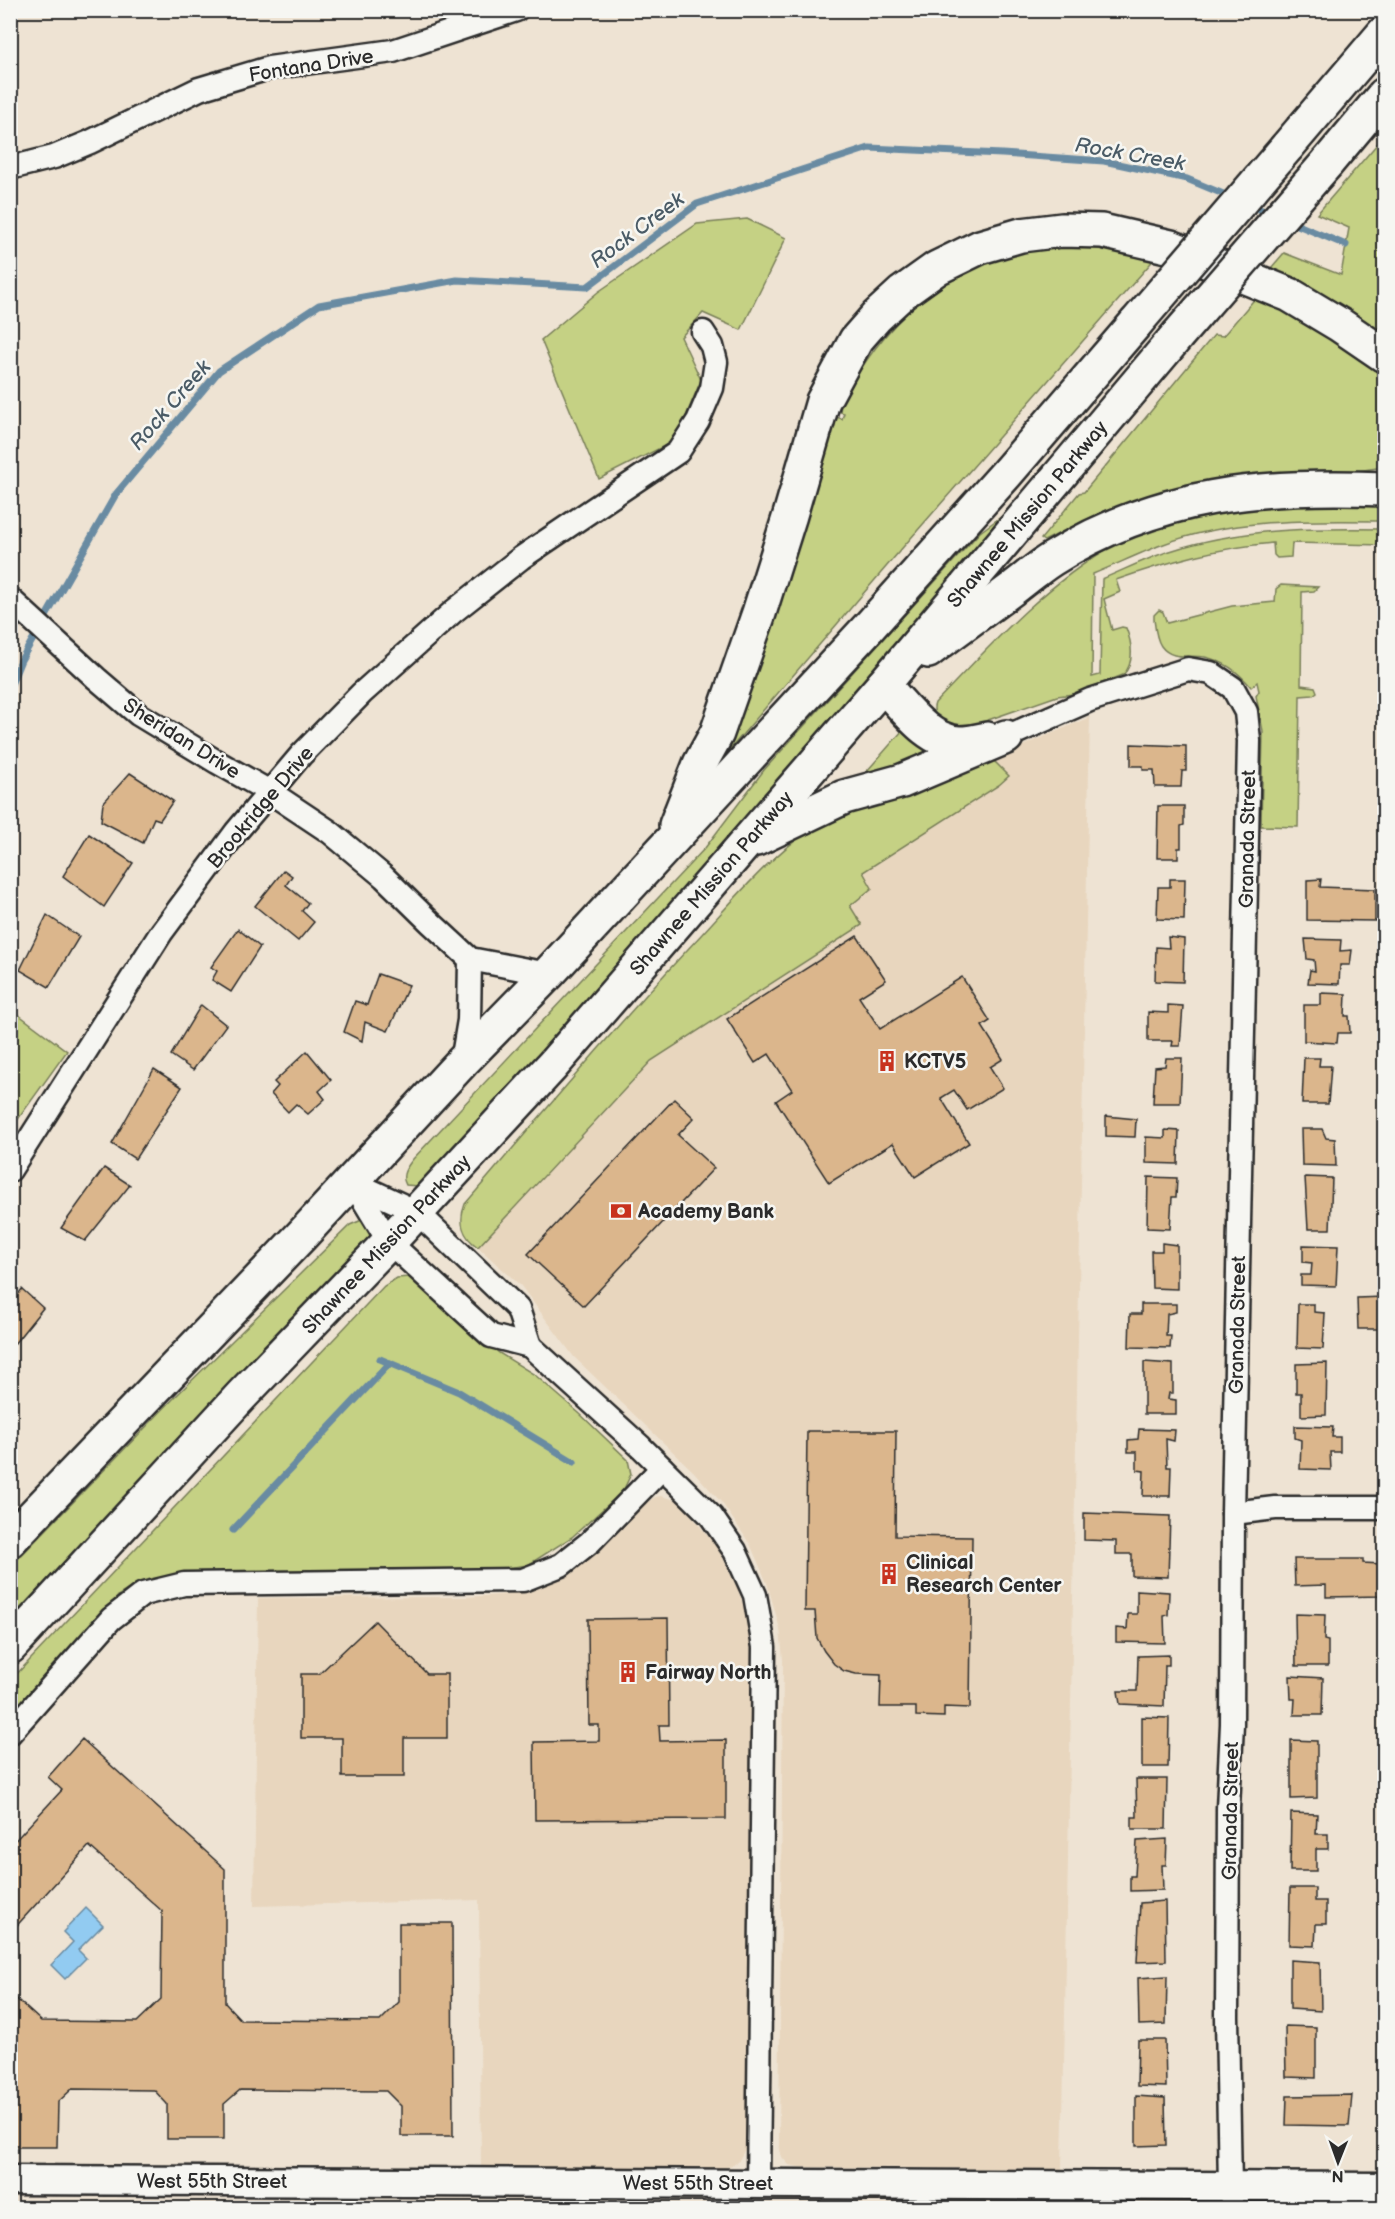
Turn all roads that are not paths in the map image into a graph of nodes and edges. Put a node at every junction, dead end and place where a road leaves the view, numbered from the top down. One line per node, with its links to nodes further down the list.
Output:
1 (516, 10): 4 (street, Fontana Drive)
2 (1384, 33): 12 (highway, Shawnee Mission Parkway, bridge)
3 (1384, 95): 9 (highway, Shawnee Mission Parkway, bridge)
4 (10, 168)
5 (703, 332): 11 (street, Brookridge Drive)
6 (1384, 356): 12 (highway)
7 (1384, 489): 9 (highway)
8 (10, 599): 11 (street, Sheridan Drive)
9 (883, 685): 10 (highway); 13 (highway, Shawnee Mission Parkway)
10 (1006, 737): 13 (highway); 24 (street, Granada Street)
11 (270, 792): 14 (street, Sheridan Drive); 17 (street, Brookridge Drive)
12 (669, 843): 15 (highway, Shawnee Mission Parkway)
13 (743, 844): 19 (highway, Shawnee Mission Parkway)
14 (470, 959): 15 (street); 16 (street)
15 (548, 974): 16 (highway, Shawnee Mission Parkway)
16 (462, 1062): 18 (highway, Shawnee Mission Parkway)
17 (10, 1170)
18 (352, 1182): 19 (street); 20 (street); 25 (highway, Shawnee Mission Parkway)
19 (417, 1212): 20 (highway, Shawnee Mission Parkway); 21 (street)
20 (389, 1242): 21 (street); 26 (highway, Shawnee Mission Parkway)
21 (530, 1346): 22 (street)
22 (662, 1468): 27 (street); 29 (street)
23 (1384, 1508): 24 (street)
24 (1233, 1513): 31 (street, Granada Street)
25 (10, 1540)
26 (10, 1647)
27 (10, 1733)
28 (10, 2180): 29 (street, West 55th Street)
29 (758, 2183): 31 (street, West 55th Street)
30 (1384, 2187): 31 (street, West 55th Street)
31 (1232, 2198)

